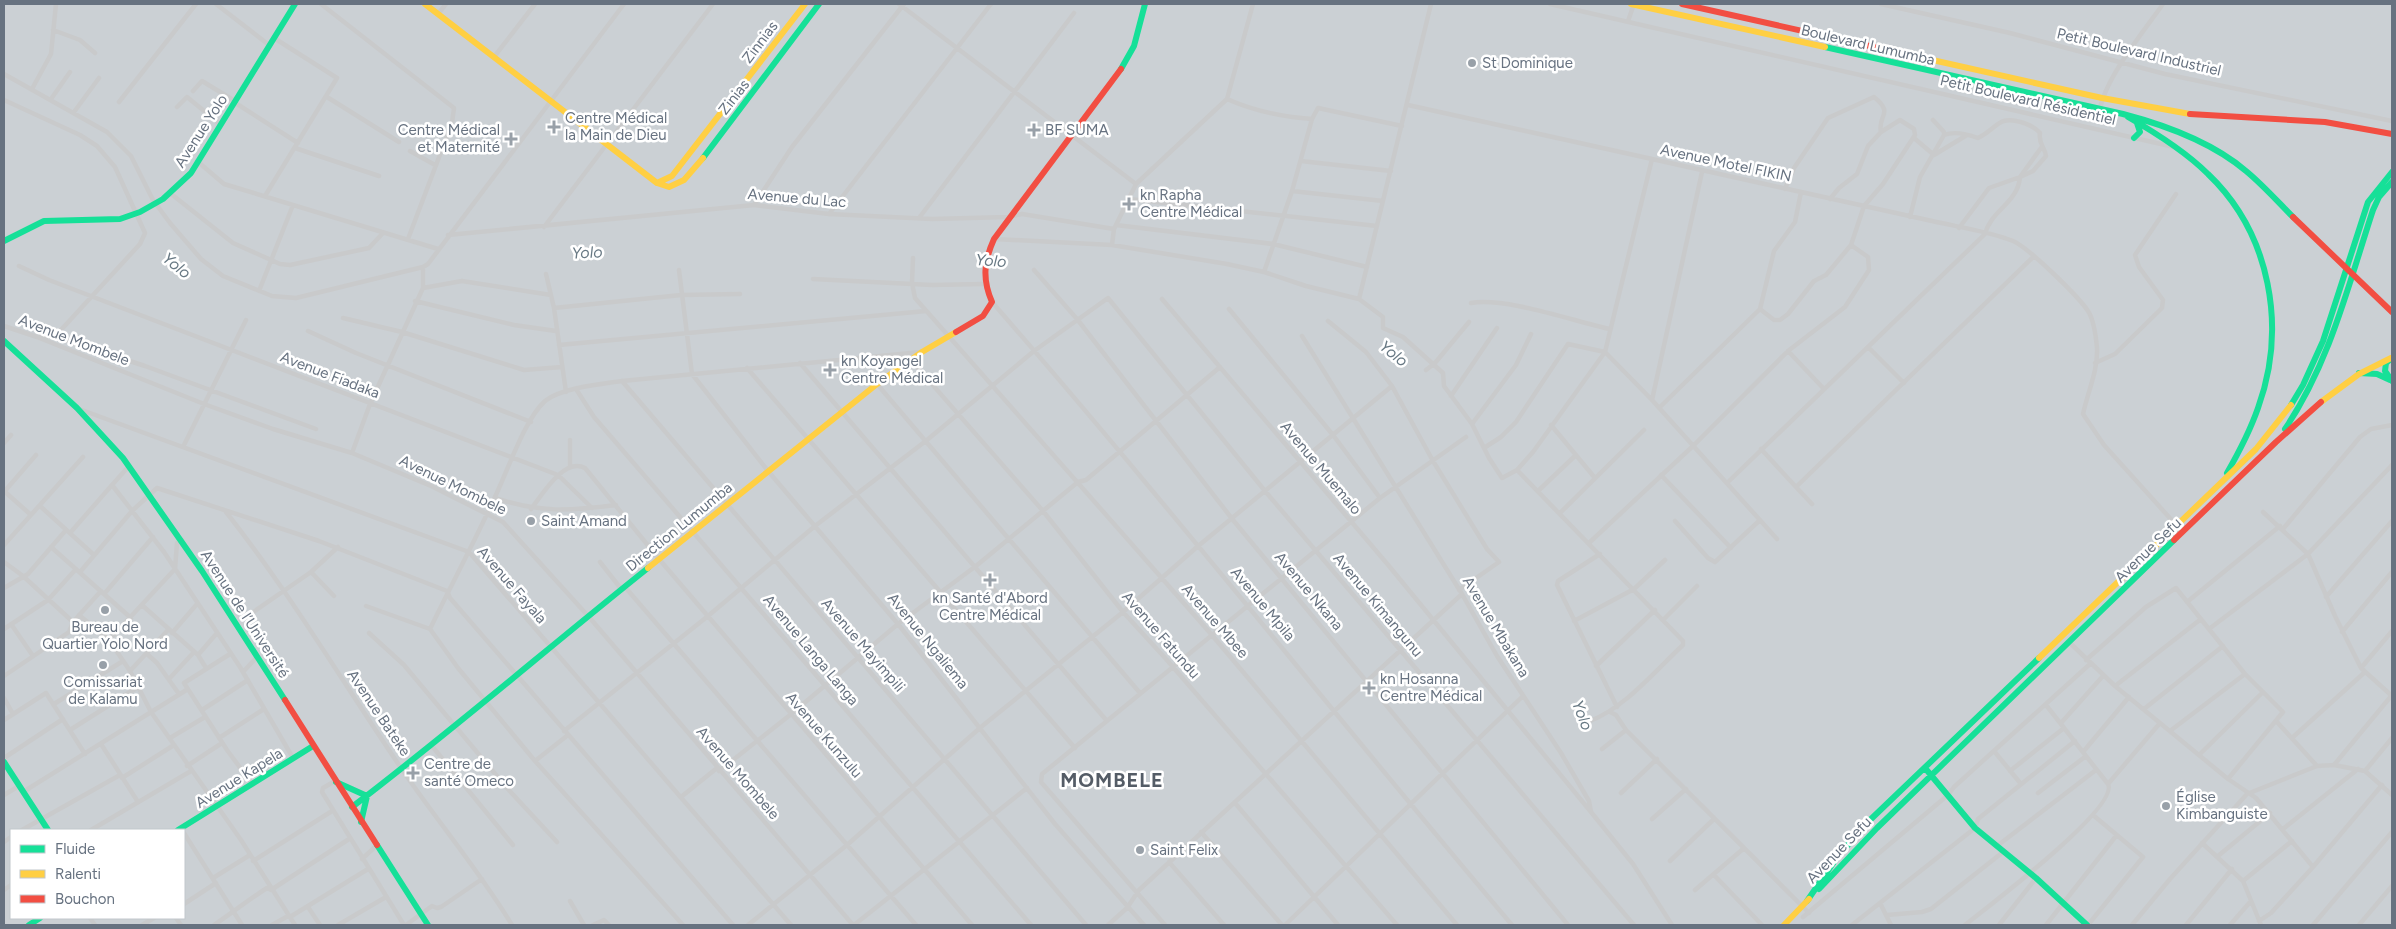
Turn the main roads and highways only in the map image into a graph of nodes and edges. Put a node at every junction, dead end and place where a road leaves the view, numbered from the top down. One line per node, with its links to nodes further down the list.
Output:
1 (295, 4): 19 (main road, Avenue Yolo)
2 (425, 4): 18 (main road)
3 (804, 4): 8 (main road, Zinnias)
4 (819, 4): 9 (main road, Zinias)
5 (1145, 4): 34 (main road, Direction Lumumba)
6 (1633, 4): 10 (main road, Boulevard Lumumba)
7 (1682, 4): 12 (main road, Boulevard Lumumba)
8 (753, 72): 9 (main road); 14 (main road, Zinnias)
9 (763, 79): 15 (main road, Zinias)
10 (2123, 114): 11 (main road); 20 (main road)
11 (2136, 122): 13 (main road); 26 (main road)
12 (2392, 134)
13 (2134, 138)
14 (685, 160): 15 (main road); 18 (main road, Zinnias)
15 (695, 168): 18 (main road, Zinias)
16 (2392, 172): 26 (main road)
17 (2392, 182): 25 (main road)
18 (657, 183)
19 (4, 242)
20 (2392, 312)
21 (5, 341): 29 (main road, Avenue de l’Université)
22 (2392, 358): 23 (main road, Avenue Sefu); 24 (main road)
23 (2358, 374): 24 (main road); 25 (main road, Avenue Sefu)
24 (2391, 380)
25 (2276, 442): 28 (main road, Avenue Sefu)
26 (2220, 484): 27 (main road, Avenue Sefu)
27 (2200, 503): 28 (main road); 31 (main road, Avenue Sefu)
28 (2207, 511): 32 (main road, Avenue Sefu)
29 (313, 746): 33 (main road, Avenue de l’Université); 38 (main road, Avenue Kapela)
30 (4, 762): 37 (main road)
31 (1924, 768): 32 (main road); 39 (main road, Avenue Sefu)
32 (1931, 775): 39 (main road, Avenue Sefu); 42 (main road)
33 (335, 781): 34 (main road); 35 (main road, Avenue de l’Université)
34 (367, 796): 35 (main road, Direction Lumumba); 36 (main road)
35 (352, 807): 36 (main road, Avenue de l’Université)
36 (361, 822): 40 (main road, Avenue de l’Université)
37 (47, 829)
38 (183, 829)
39 (1805, 904): 41 (main road)
40 (428, 925)
41 (1784, 925)
42 (2088, 925)

